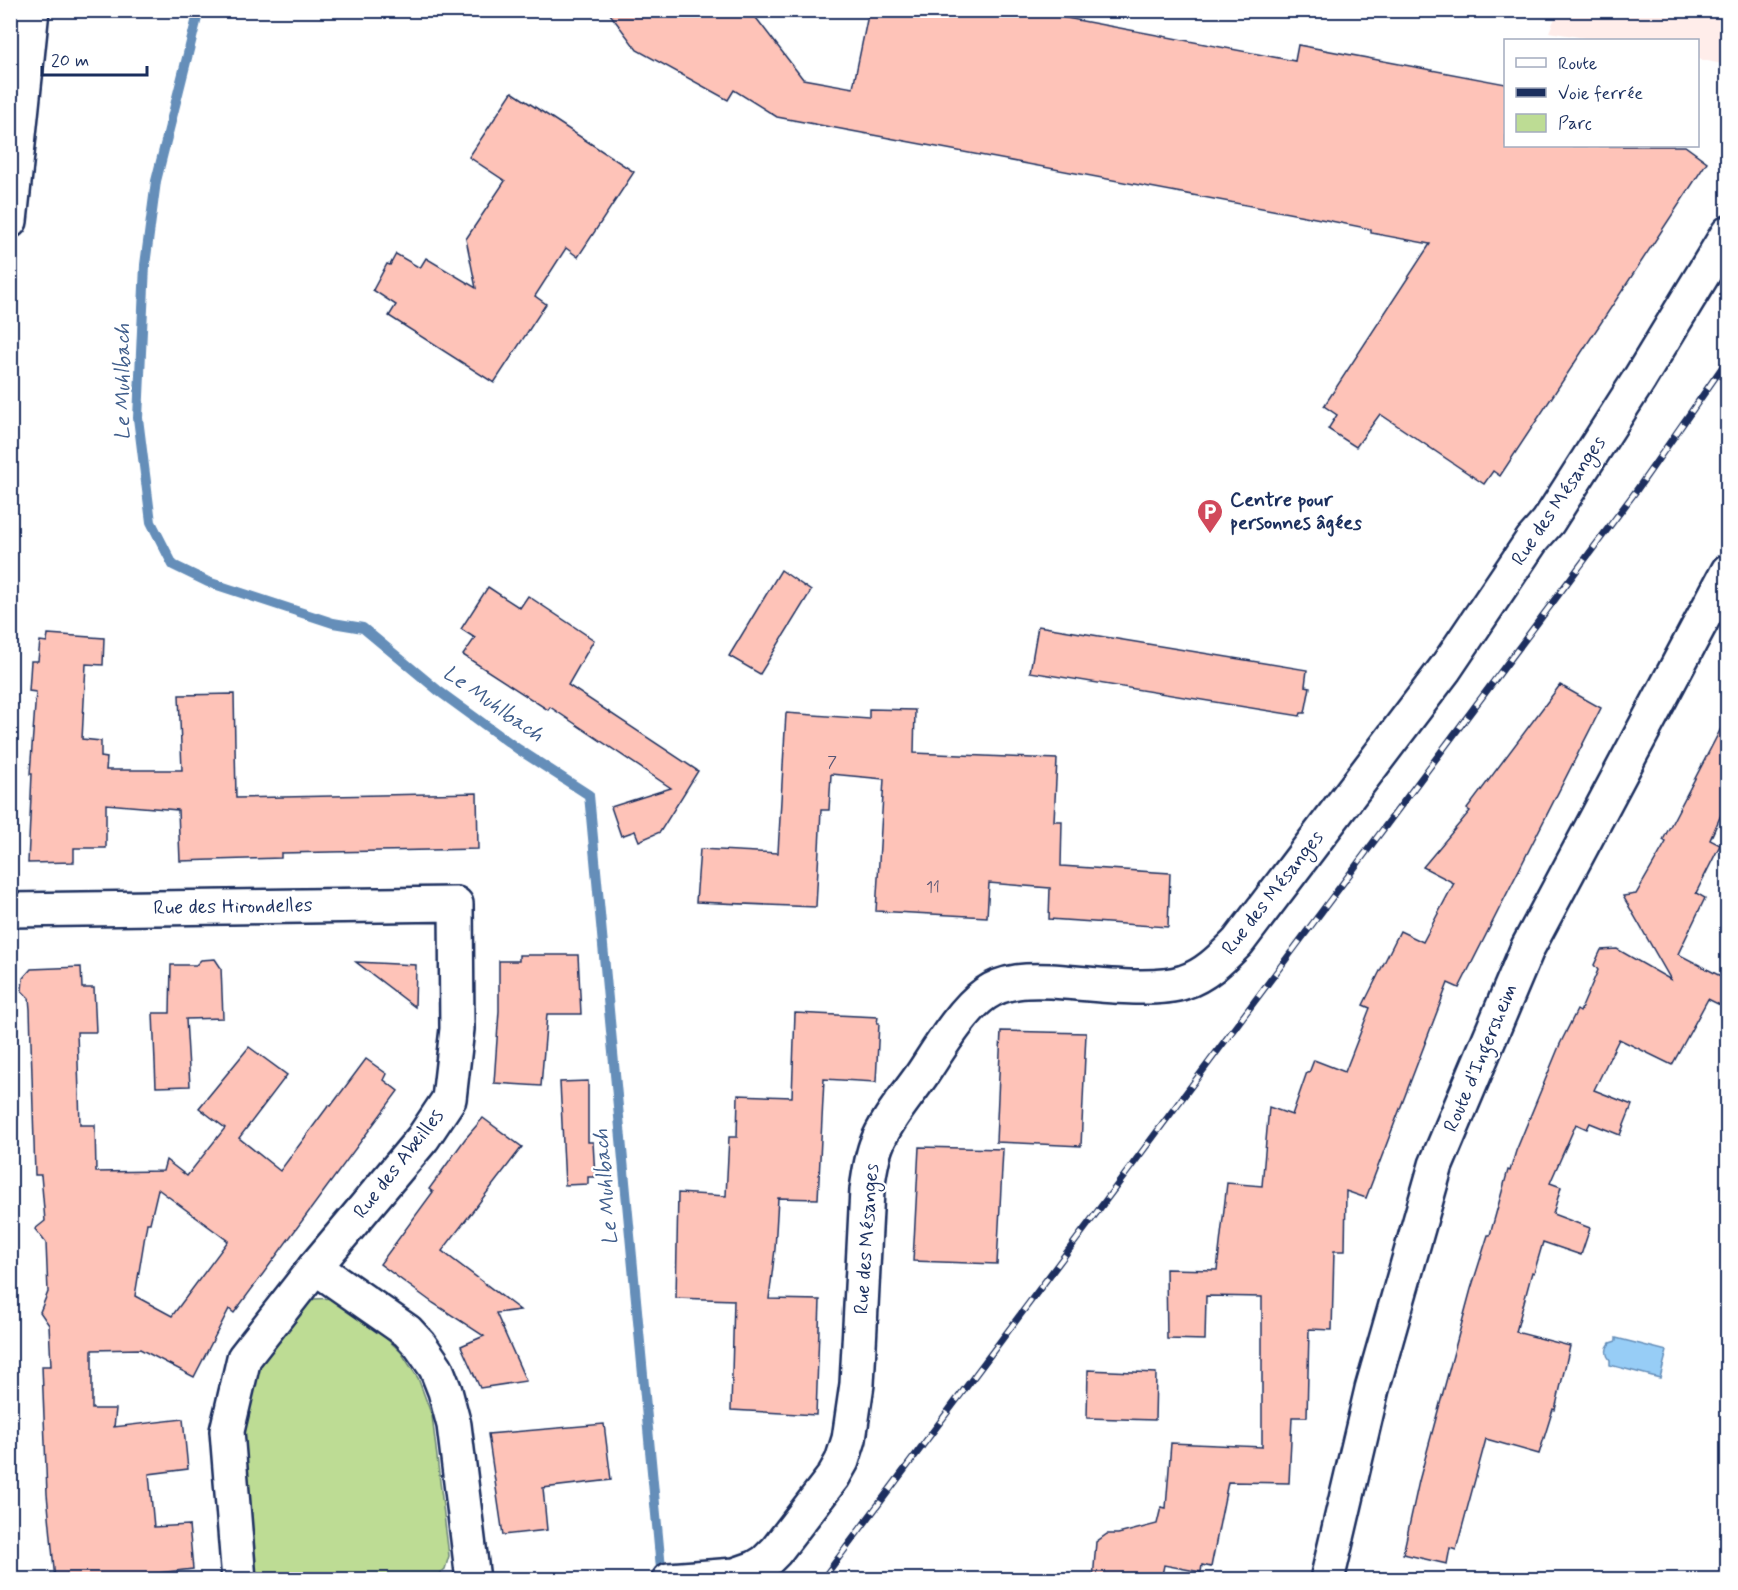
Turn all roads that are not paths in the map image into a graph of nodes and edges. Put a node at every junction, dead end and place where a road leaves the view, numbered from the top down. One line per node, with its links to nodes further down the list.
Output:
1 (32, 10): 2 (street)
2 (10, 221)
3 (1728, 233): 8 (street, Rue des Mésanges)
4 (1728, 572): 12 (street, Route d'Ingersheim)
5 (456, 904): 6 (street, Rue des Hirondelles); 7 (street, Rue des Abeilles)
6 (10, 910)
7 (315, 1267): 9 (street, Rue des Abeilles); 10 (street)
8 (679, 1579): 11 (street, Rue des Mésanges)
9 (239, 1580)
10 (473, 1580)
11 (669, 1580)
12 (1327, 1580)

